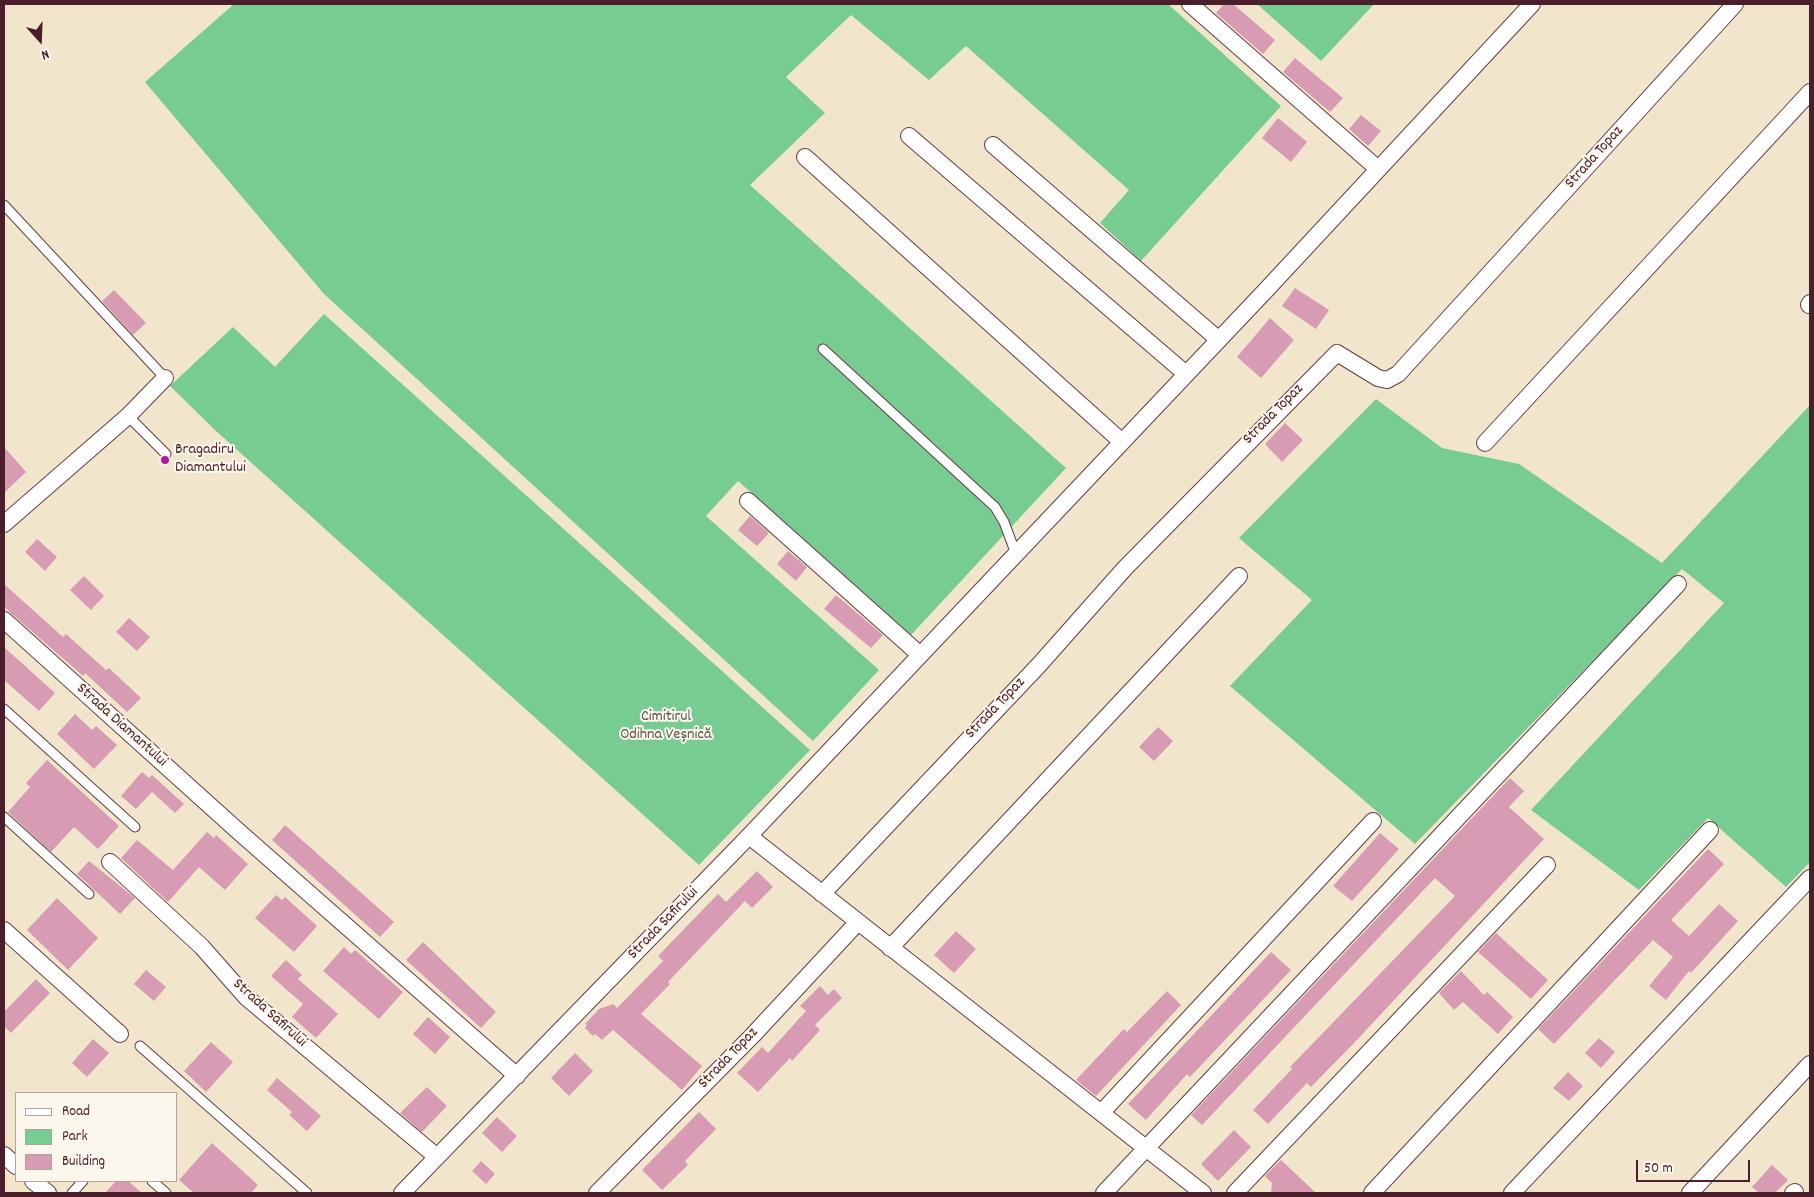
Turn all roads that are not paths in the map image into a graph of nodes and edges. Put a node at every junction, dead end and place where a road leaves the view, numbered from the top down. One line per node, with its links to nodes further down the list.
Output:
1 (1190, 4): 8 (street)
2 (1532, 4): 8 (street, Strada Safirului)
3 (1735, 4): 35 (street, Strada Topaz)
4 (1810, 92): 16 (street)
5 (908, 136): 12 (street)
6 (993, 145): 10 (street)
7 (805, 157): 15 (street)
8 (1378, 169): 10 (street, Strada Safirului)
9 (4, 205): 13 (lane)
10 (1219, 340): 12 (street, Strada Safirului)
11 (823, 349): 20 (lane)
12 (1186, 374): 15 (street, Strada Safirului)
13 (165, 378): 14 (street)
14 (128, 416): 17 (lane); 19 (street)
15 (1122, 442): 20 (street, Strada Safirului)
16 (1485, 443)
17 (166, 454)
18 (748, 501): 24 (street)
19 (4, 524)
20 (1016, 554): 24 (street, Strada Safirului)
21 (1240, 576): 38 (street)
22 (1678, 584): 44 (street)
23 (4, 620): 42 (street, Strada Diamantului)
24 (919, 654): 30 (street, Strada Safirului)
25 (4, 709): 28 (lane)
26 (4, 817): 34 (lane)
27 (1373, 821): 43 (street)
28 (135, 827)
29 (1710, 830): 61 (street)
30 (749, 836): 35 (street); 42 (street, Strada Safirului)
31 (110, 862): 46 (street, Strada Safirului)
32 (1547, 865): 60 (street)
33 (1810, 878): 62 (street)
34 (88, 894)
35 (822, 894): 36 (street)
36 (858, 922): 38 (street); 57 (street, Strada Topaz)
37 (4, 930): 39 (street)
38 (890, 948): 43 (street)
39 (120, 1034)
40 (140, 1046): 55 (lane)
41 (1810, 1064): 63 (street)
42 (517, 1076): 46 (street, Strada Safirului)
43 (1101, 1113): 44 (street)
44 (1146, 1149): 51 (street); 58 (street)
45 (4, 1155): 47 (street)
46 (438, 1157): 56 (street, Strada Safirului)
47 (15, 1165)
48 (34, 1182): 52 (street)
49 (82, 1182): 53 (lane)
50 (153, 1182): 54 (lane)
51 (1185, 1188): 59 (street)
52 (48, 1193)
53 (72, 1193)
54 (166, 1193)
55 (307, 1193)
56 (402, 1193)
57 (597, 1193)
58 (1104, 1193)
59 (1203, 1193)
60 (1235, 1193)
61 (1372, 1193)
62 (1512, 1193)
63 (1690, 1193)

